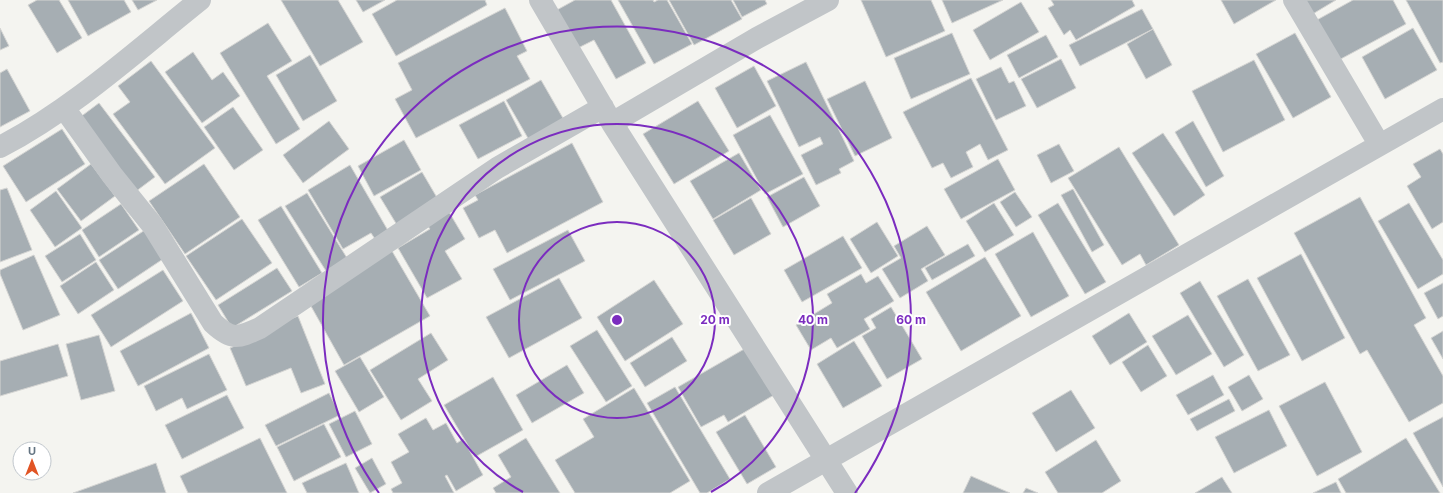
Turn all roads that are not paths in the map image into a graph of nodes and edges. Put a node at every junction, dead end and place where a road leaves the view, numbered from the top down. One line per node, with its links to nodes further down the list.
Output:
1 (200, 0): 5 (street)
2 (540, 0): 7 (street)
3 (828, 0): 7 (street)
4 (1294, 0): 8 (street)
5 (64, 108): 7 (street); 9 (street)
6 (1443, 109): 8 (street)
7 (608, 115): 10 (street)
8 (1379, 144): 10 (street)
9 (0, 147)
10 (827, 459): 11 (street); 12 (street)
11 (768, 493)
12 (847, 493)

